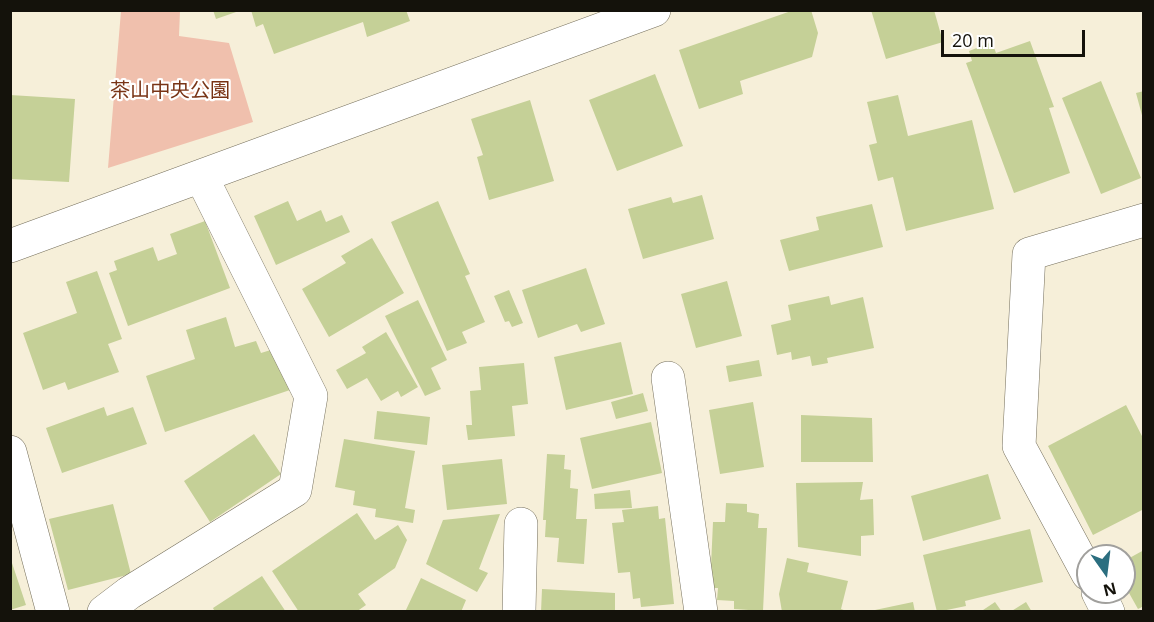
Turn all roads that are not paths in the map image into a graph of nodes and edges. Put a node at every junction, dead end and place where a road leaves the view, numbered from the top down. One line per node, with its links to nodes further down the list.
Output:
1 (654, 10): 2 (street)
2 (603, 19): 3 (street)
3 (201, 176): 5 (street); 10 (street)
4 (1143, 220): 9 (street)
5 (10, 246)
6 (668, 378): 13 (street)
7 (10, 452): 11 (street)
8 (521, 524): 12 (street)
9 (1076, 552)
10 (125, 605)
11 (53, 612)
12 (519, 612)
13 (701, 612)

